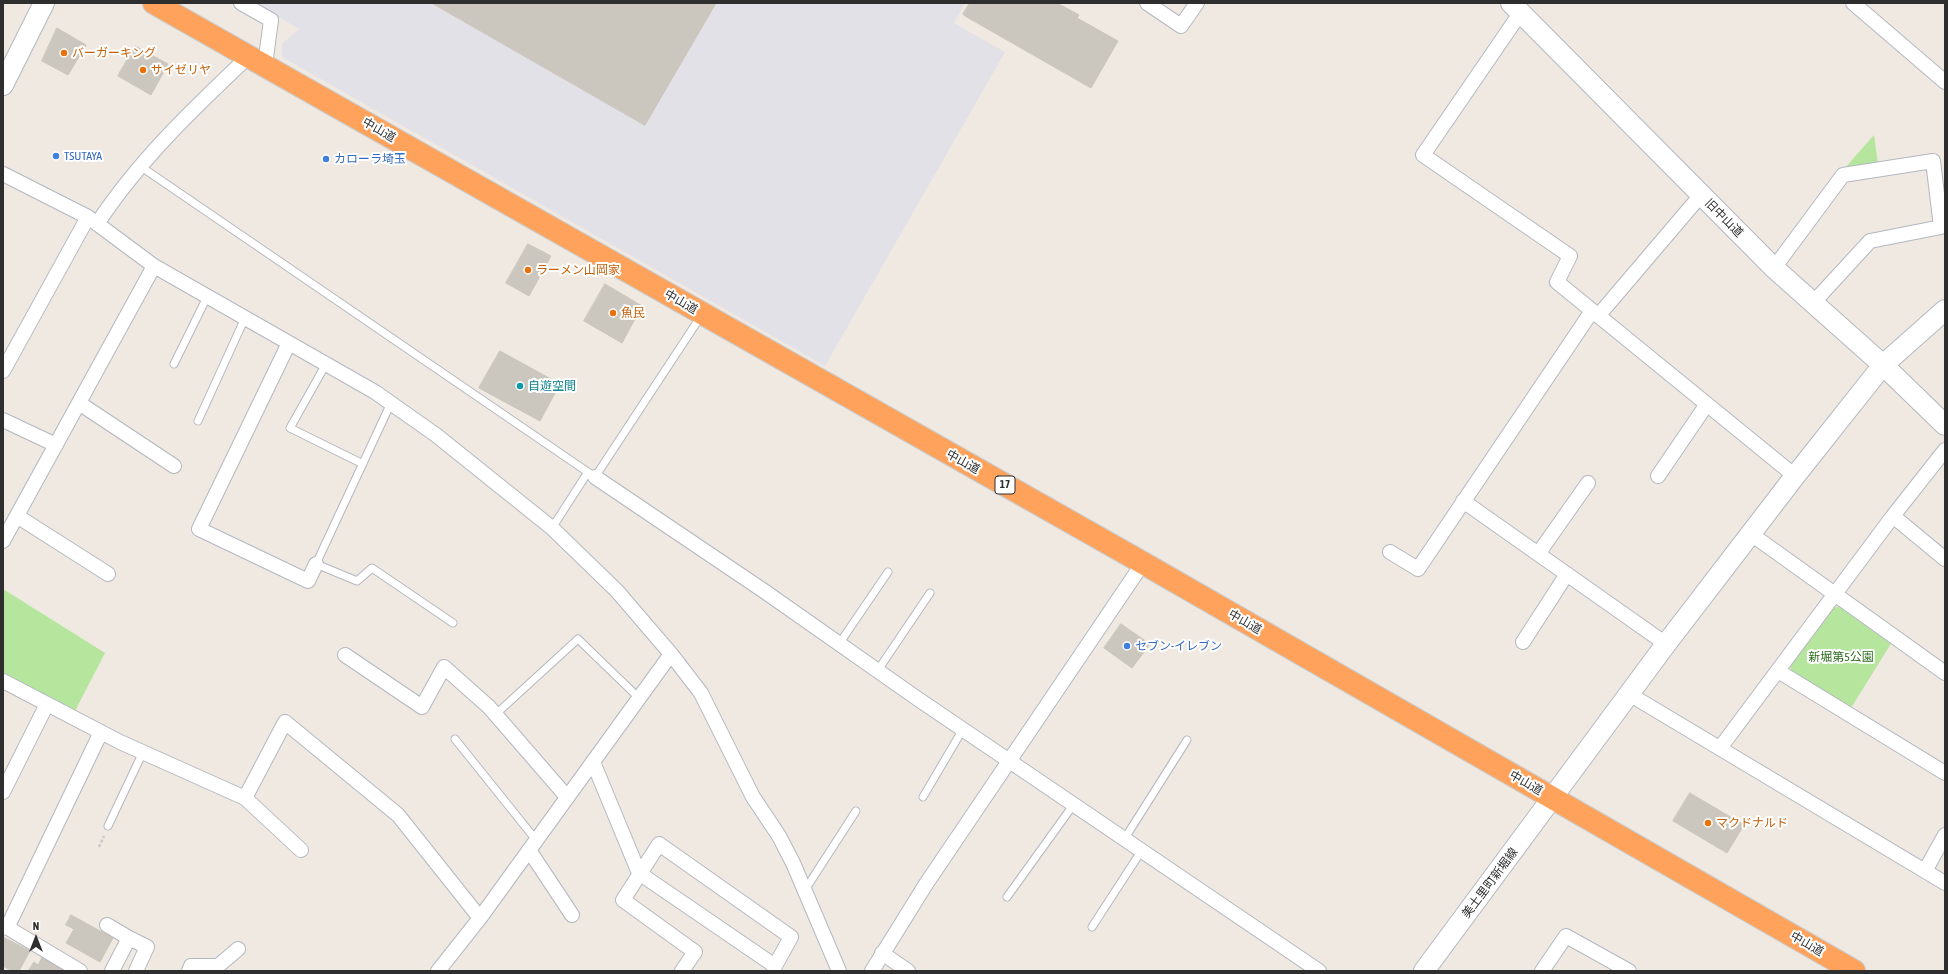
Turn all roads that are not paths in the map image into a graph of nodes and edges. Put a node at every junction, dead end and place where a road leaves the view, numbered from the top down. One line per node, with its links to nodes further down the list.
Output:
1 (44, 3): 10 (main road)
2 (154, 3): 8 (highway, 中山道 / 17)
3 (241, 3): 8 (street)
4 (1147, 3): 5 (street)
5 (1197, 3)
6 (1854, 3): 9 (street)
7 (1516, 8): 13 (main road, 旧中山道); 21 (street)
8 (257, 60): 11 (street); 20 (highway, 中山道 / 17)
9 (1945, 82)
10 (3, 85)
11 (140, 166): 14 (street); 38 (lane)
12 (3, 174): 14 (street)
13 (1701, 195): 16 (main road, 旧中山道); 21 (street)
14 (92, 220): 15 (street); 27 (street)
15 (154, 266): 17 (street); 28 (street)
16 (1774, 268): 18 (main road, 旧中山道); 18 (street)
17 (207, 297): 22 (street); 24 (lane)
18 (1813, 303): 26 (main road, 旧中山道)
19 (1945, 310): 26 (main road, 美土里町新堀線)
20 (702, 314): 38 (lane); 51 (highway, 中山道 / 17)
21 (1595, 314): 30 (street); 42 (street)
22 (245, 318): 23 (street); 32 (lane)
23 (288, 343): 25 (street); 52 (street)
24 (174, 364)
25 (326, 364): 29 (street); 36 (lane)
26 (1883, 365): 33 (main road, 旧中山道); 40 (main road, 美土里町新堀線)
27 (3, 371)
28 (79, 404): 34 (street); 37 (street)
29 (391, 404): 36 (lane); 45 (street)
30 (1706, 404): 39 (street); 40 (street)
31 (3, 420): 34 (street)
32 (198, 421)
33 (1945, 425)
34 (56, 445): 43 (street)
35 (1945, 450): 44 (street)
36 (362, 464): 52 (lane)
37 (174, 466)
38 (592, 474): 45 (lane); 60 (street)
39 (1658, 476)
40 (1795, 476): 46 (main road, 美土里町新堀線)
41 (1588, 483): 49 (street)
42 (1463, 501): 48 (street); 49 (street)
43 (17, 516): 47 (street); 54 (street)
44 (1892, 516): 50 (street); 57 (street)
45 (552, 528): 62 (street)
46 (1751, 534): 57 (street); 61 (main road, 美土里町新堀線)
47 (3, 541)
48 (1390, 552)
49 (1538, 554): 55 (street)
50 (1945, 559)
51 (1143, 563): 78 (street); 85 (highway, 中山道 / 17)
52 (316, 564): 58 (lane)
53 (888, 572): 60 (lane)
54 (108, 574)
55 (1567, 574): 59 (street); 61 (street)
56 (930, 593): 64 (lane)
57 (1835, 594): 65 (street); 66 (street)
58 (453, 623)
59 (1523, 642)
60 (839, 644): 64 (street)
61 (1666, 644): 68 (main road, 美土里町新堀線)
62 (671, 654): 69 (street); 97 (street)
63 (344, 655): 71 (street)
64 (878, 670): 72 (street)
65 (1778, 671): 76 (street); 80 (street)
66 (1945, 674)
67 (3, 681): 70 (street)
68 (1629, 694): 76 (street); 85 (main road, 美土里町新堀線)
69 (639, 698): 71 (lane); 79 (street)
70 (47, 704): 73 (street); 81 (street)
71 (496, 714): 82 (street)
72 (963, 729): 78 (street); 83 (lane)
73 (101, 732): 77 (street); 102 (street)
74 (455, 739): 91 (lane)
75 (1186, 740): 90 (lane)
76 (1720, 748): 94 (street)
77 (143, 752): 84 (street); 88 (lane)
78 (1011, 760): 86 (street); 106 (street)
79 (593, 762): 82 (street); 95 (street)
80 (1945, 773)
81 (3, 792)
82 (567, 797): 91 (street)
83 (923, 797)
84 (245, 798): 92 (street); 100 (street)
85 (1553, 799): 108 (main road, 美土里町新堀線); 121 (highway, 中山道 / 17)
86 (1074, 803): 90 (street); 98 (lane)
87 (856, 811): 97 (lane)
88 (108, 826)
89 (1945, 835): 94 (street)
90 (1125, 838): 93 (street)
91 (533, 845): 99 (street); 100 (street)
92 (301, 850)
93 (1142, 850): 103 (lane); 118 (street)
94 (1925, 871): 96 (street)
95 (639, 873): 107 (street); 107 (street); 114 (street)
96 (1945, 883)
97 (805, 891): 115 (street)
98 (1007, 897)
99 (572, 915)
100 (480, 918): 113 (street)
101 (107, 925): 104 (street)
102 (5, 927): 109 (street)
103 (1092, 927)
104 (129, 938): 110 (street); 111 (street)
105 (238, 949): 112 (street)
106 (882, 953): 116 (street); 117 (street)
107 (775, 968)
108 (1426, 970)
109 (80, 971)
110 (112, 971)
111 (136, 971)
112 (189, 971)
113 (438, 971)
114 (682, 971)
115 (839, 971)
116 (872, 971)
117 (908, 971)
118 (1319, 971)
119 (1542, 971): 120 (street)
120 (1628, 971)
121 (1854, 971)

